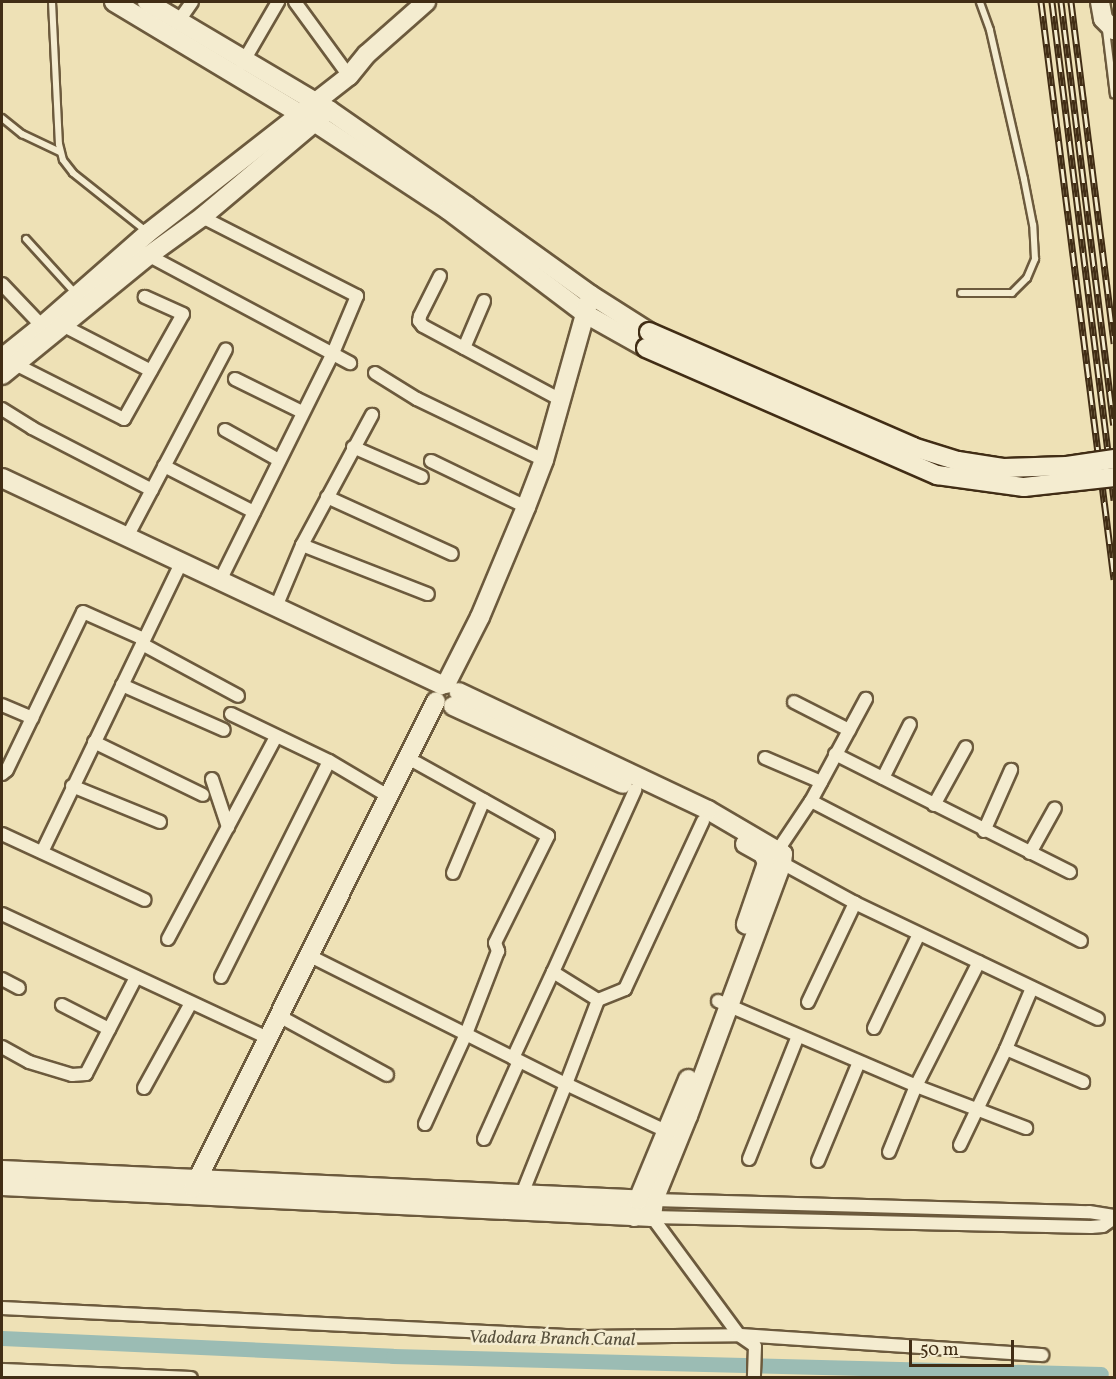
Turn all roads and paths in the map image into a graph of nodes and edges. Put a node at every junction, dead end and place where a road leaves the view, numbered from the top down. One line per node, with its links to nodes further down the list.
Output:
1 (52, 2): 17 (lane)
2 (114, 2): 12 (street)
3 (147, 2): 10 (street)
4 (192, 2): 10 (street)
5 (278, 2): 12 (street)
6 (295, 2): 13 (street)
7 (426, 2): 13 (street)
8 (980, 2): 24 (lane)
9 (1100, 2): 11 (street)
10 (178, 22): 12 (street)
11 (1110, 27): 14 (lane)
12 (240, 68): 15 (street)
13 (345, 80): 15 (street)
14 (1114, 95)
15 (314, 112): 18 (street); 19 (street); 26 (street); 29 (street)
16 (2, 118): 17 (lane)
17 (60, 152): 19 (lane)
18 (202, 217): 21 (street); 35 (street)
19 (148, 233): 21 (street)
20 (26, 239): 25 (lane)
21 (141, 251): 25 (street); 30 (street); 35 (street)
22 (440, 276): 33 (street)
23 (2, 284): 31 (street)
24 (961, 293)
25 (76, 295): 31 (street)
26 (591, 295): 29 (street); 32 (street)
27 (145, 297): 38 (street)
28 (484, 301): 33 (street)
29 (584, 313): 32 (street); 41 (street)
30 (62, 325): 37 (street); 38 (street)
31 (42, 326): 37 (street)
32 (647, 340): 47 (street, bridge); 53 (street, bridge)
33 (464, 348): 41 (street)
34 (226, 349): 51 (street)
35 (333, 353): 36 (street); 43 (street)
36 (350, 363)
37 (6, 366): 38 (street)
38 (151, 371)
39 (375, 373): 49 (street)
40 (235, 379): 43 (street)
41 (561, 400): 49 (street)
42 (2, 409): 56 (street)
43 (302, 412): 48 (street)
44 (372, 415): 46 (street)
45 (225, 430): 48 (street)
46 (353, 447): 52 (street); 57 (street)
47 (1114, 459)
48 (279, 460): 59 (street)
49 (544, 460): 58 (street)
50 (430, 461): 58 (street)
51 (164, 466): 56 (street); 59 (street)
52 (422, 477)
53 (1114, 477)
54 (2, 478): 60 (street)
55 (2, 490): 63 (street)
56 (152, 490): 60 (street)
57 (327, 497): 61 (street); 62 (street)
58 (526, 507): 69 (street)
59 (254, 512): 64 (street)
60 (127, 537): 63 (street)
61 (302, 545): 65 (street); 66 (street)
62 (452, 554)
63 (179, 567): 64 (street); 67 (street); 69 (street)
64 (220, 581): 66 (street)
65 (428, 594)
66 (276, 607): 69 (street)
67 (143, 642): 68 (street); 70 (street); 75 (street)
68 (122, 685): 77 (street); 80 (street)
69 (446, 695): 85 (street); 92 (street); 94 (street); 106 (street)
70 (238, 696)
71 (866, 699): 78 (street)
72 (794, 702): 78 (street)
73 (2, 705): 75 (street)
74 (231, 714): 79 (street)
75 (32, 718): 87 (street)
76 (910, 724): 88 (street)
77 (224, 730)
78 (849, 730): 82 (street)
79 (276, 737): 84 (street); 101 (street)
80 (94, 742): 91 (street); 93 (street)
81 (966, 747): 97 (street)
82 (835, 753): 88 (street); 90 (street)
83 (765, 758): 90 (street)
84 (329, 761): 94 (street); 119 (street)
85 (417, 763): 95 (street); 115 (street)
86 (1011, 770): 102 (street)
87 (2, 774)
88 (883, 778): 97 (street)
89 (212, 779): 101 (street)
90 (820, 782): 96 (street)
91 (72, 786): 100 (street); 104 (street)
92 (635, 789): 99 (street); 117 (street)
93 (203, 795)
94 (388, 796): 128 (street)
95 (484, 800): 108 (street); 132 (street)
96 (811, 801): 106 (street); 114 (street)
97 (934, 805): 102 (street)
98 (1055, 808): 105 (street)
99 (703, 821): 106 (street); 123 (street)
100 (160, 822)
101 (228, 827): 113 (street)
102 (984, 831): 105 (street)
103 (2, 834): 104 (street)
104 (42, 852): 109 (street)
105 (1030, 853): 107 (street)
106 (776, 859): 110 (street); 126 (street)
107 (1070, 872)
108 (453, 873)
109 (145, 900)
110 (855, 903): 112 (street); 124 (street)
111 (2, 914): 118 (street)
112 (919, 934): 116 (street); 130 (street)
113 (168, 939)
114 (1081, 941)
115 (318, 960): 128 (street); 132 (street)
116 (978, 962): 122 (street); 142 (street)
117 (553, 972): 123 (street); 137 (street)
118 (136, 977): 125 (street); 131 (street)
119 (221, 977)
120 (2, 979): 121 (street)
121 (19, 988)
122 (1032, 988): 129 (street); 136 (street)
123 (598, 1000): 141 (street)
124 (808, 1002)
125 (192, 1003): 134 (street); 143 (street)
126 (723, 1004): 133 (street); 147 (street); 157 (street)
127 (62, 1005): 131 (street)
128 (283, 1018): 134 (street); 139 (street); 155 (street)
129 (1098, 1019)
130 (874, 1028)
131 (109, 1029): 135 (street)
132 (466, 1034): 137 (street); 145 (street)
133 (798, 1036): 138 (street); 151 (street)
134 (268, 1038): 155 (street)
135 (2, 1047)
136 (1006, 1049): 140 (street); 144 (street)
137 (516, 1060): 141 (street); 148 (street)
138 (859, 1062): 142 (street); 152 (street)
139 (387, 1075)
140 (1083, 1082)
141 (566, 1084): 147 (street); 156 (street)
142 (916, 1086): 144 (street); 150 (street)
143 (144, 1088)
144 (976, 1109): 146 (street); 149 (street)
145 (425, 1124)
146 (1026, 1128)
147 (668, 1131): 157 (street)
148 (484, 1139)
149 (960, 1145)
150 (889, 1152)
151 (749, 1159)
152 (818, 1161)
153 (2, 1170): 155 (street)
154 (2, 1186): 155 (street)
155 (198, 1187): 156 (street)
156 (520, 1203): 157 (street)
157 (645, 1208): 158 (street); 160 (street)
158 (1114, 1217)
159 (2, 1308): 160 (street)
160 (739, 1335): 161 (street); 164 (street)
161 (1042, 1355)
162 (2, 1370): 163 (street)
163 (191, 1377)
164 (754, 1377)

